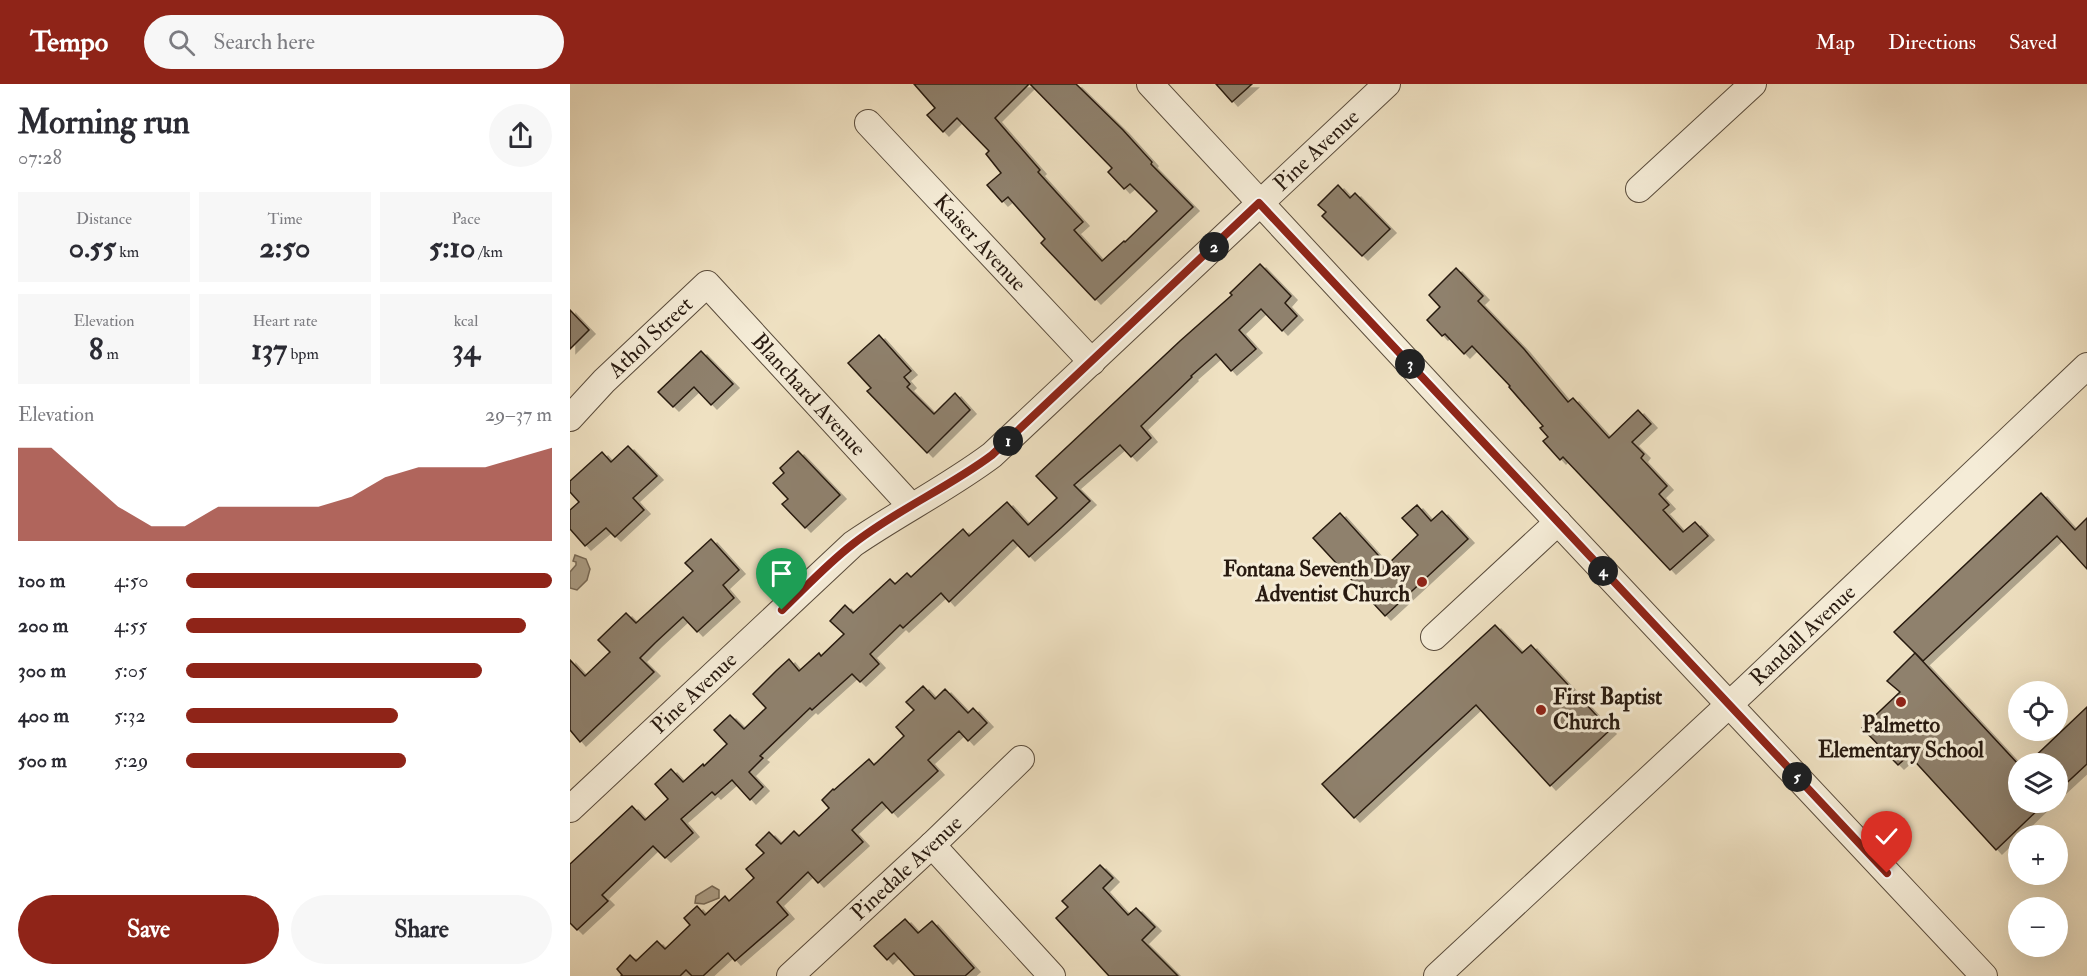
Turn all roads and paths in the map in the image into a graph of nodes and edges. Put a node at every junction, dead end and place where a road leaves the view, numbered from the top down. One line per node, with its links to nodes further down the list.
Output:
1 (1150, 84): 6 (street)
2 (1387, 84): 6 (street, Pine Avenue)
3 (1753, 84): 5 (street)
4 (868, 123): 8 (street, Kaiser Avenue)
5 (1639, 189)
6 (1259, 203): 8 (street, Pine Avenue); 12 (street)
7 (707, 284): 10 (street, Athol Street); 11 (street, Blanchard Avenue)
8 (1092, 362): 11 (street, Pine Avenue)
9 (2087, 366): 14 (street, Randall Avenue)
10 (570, 418)
11 (911, 506): 16 (street, Pine Avenue)
12 (1558, 522): 13 (street); 14 (street)
13 (1434, 637)
14 (1729, 705): 20 (street, Randall Avenue); 21 (street)
15 (1021, 759): 17 (street, Pinedale Avenue)
16 (570, 809)
17 (932, 845): 18 (street, Pinedale Avenue); 19 (street)
18 (790, 976)
19 (1052, 976)
20 (1437, 976)
21 (1984, 976)

